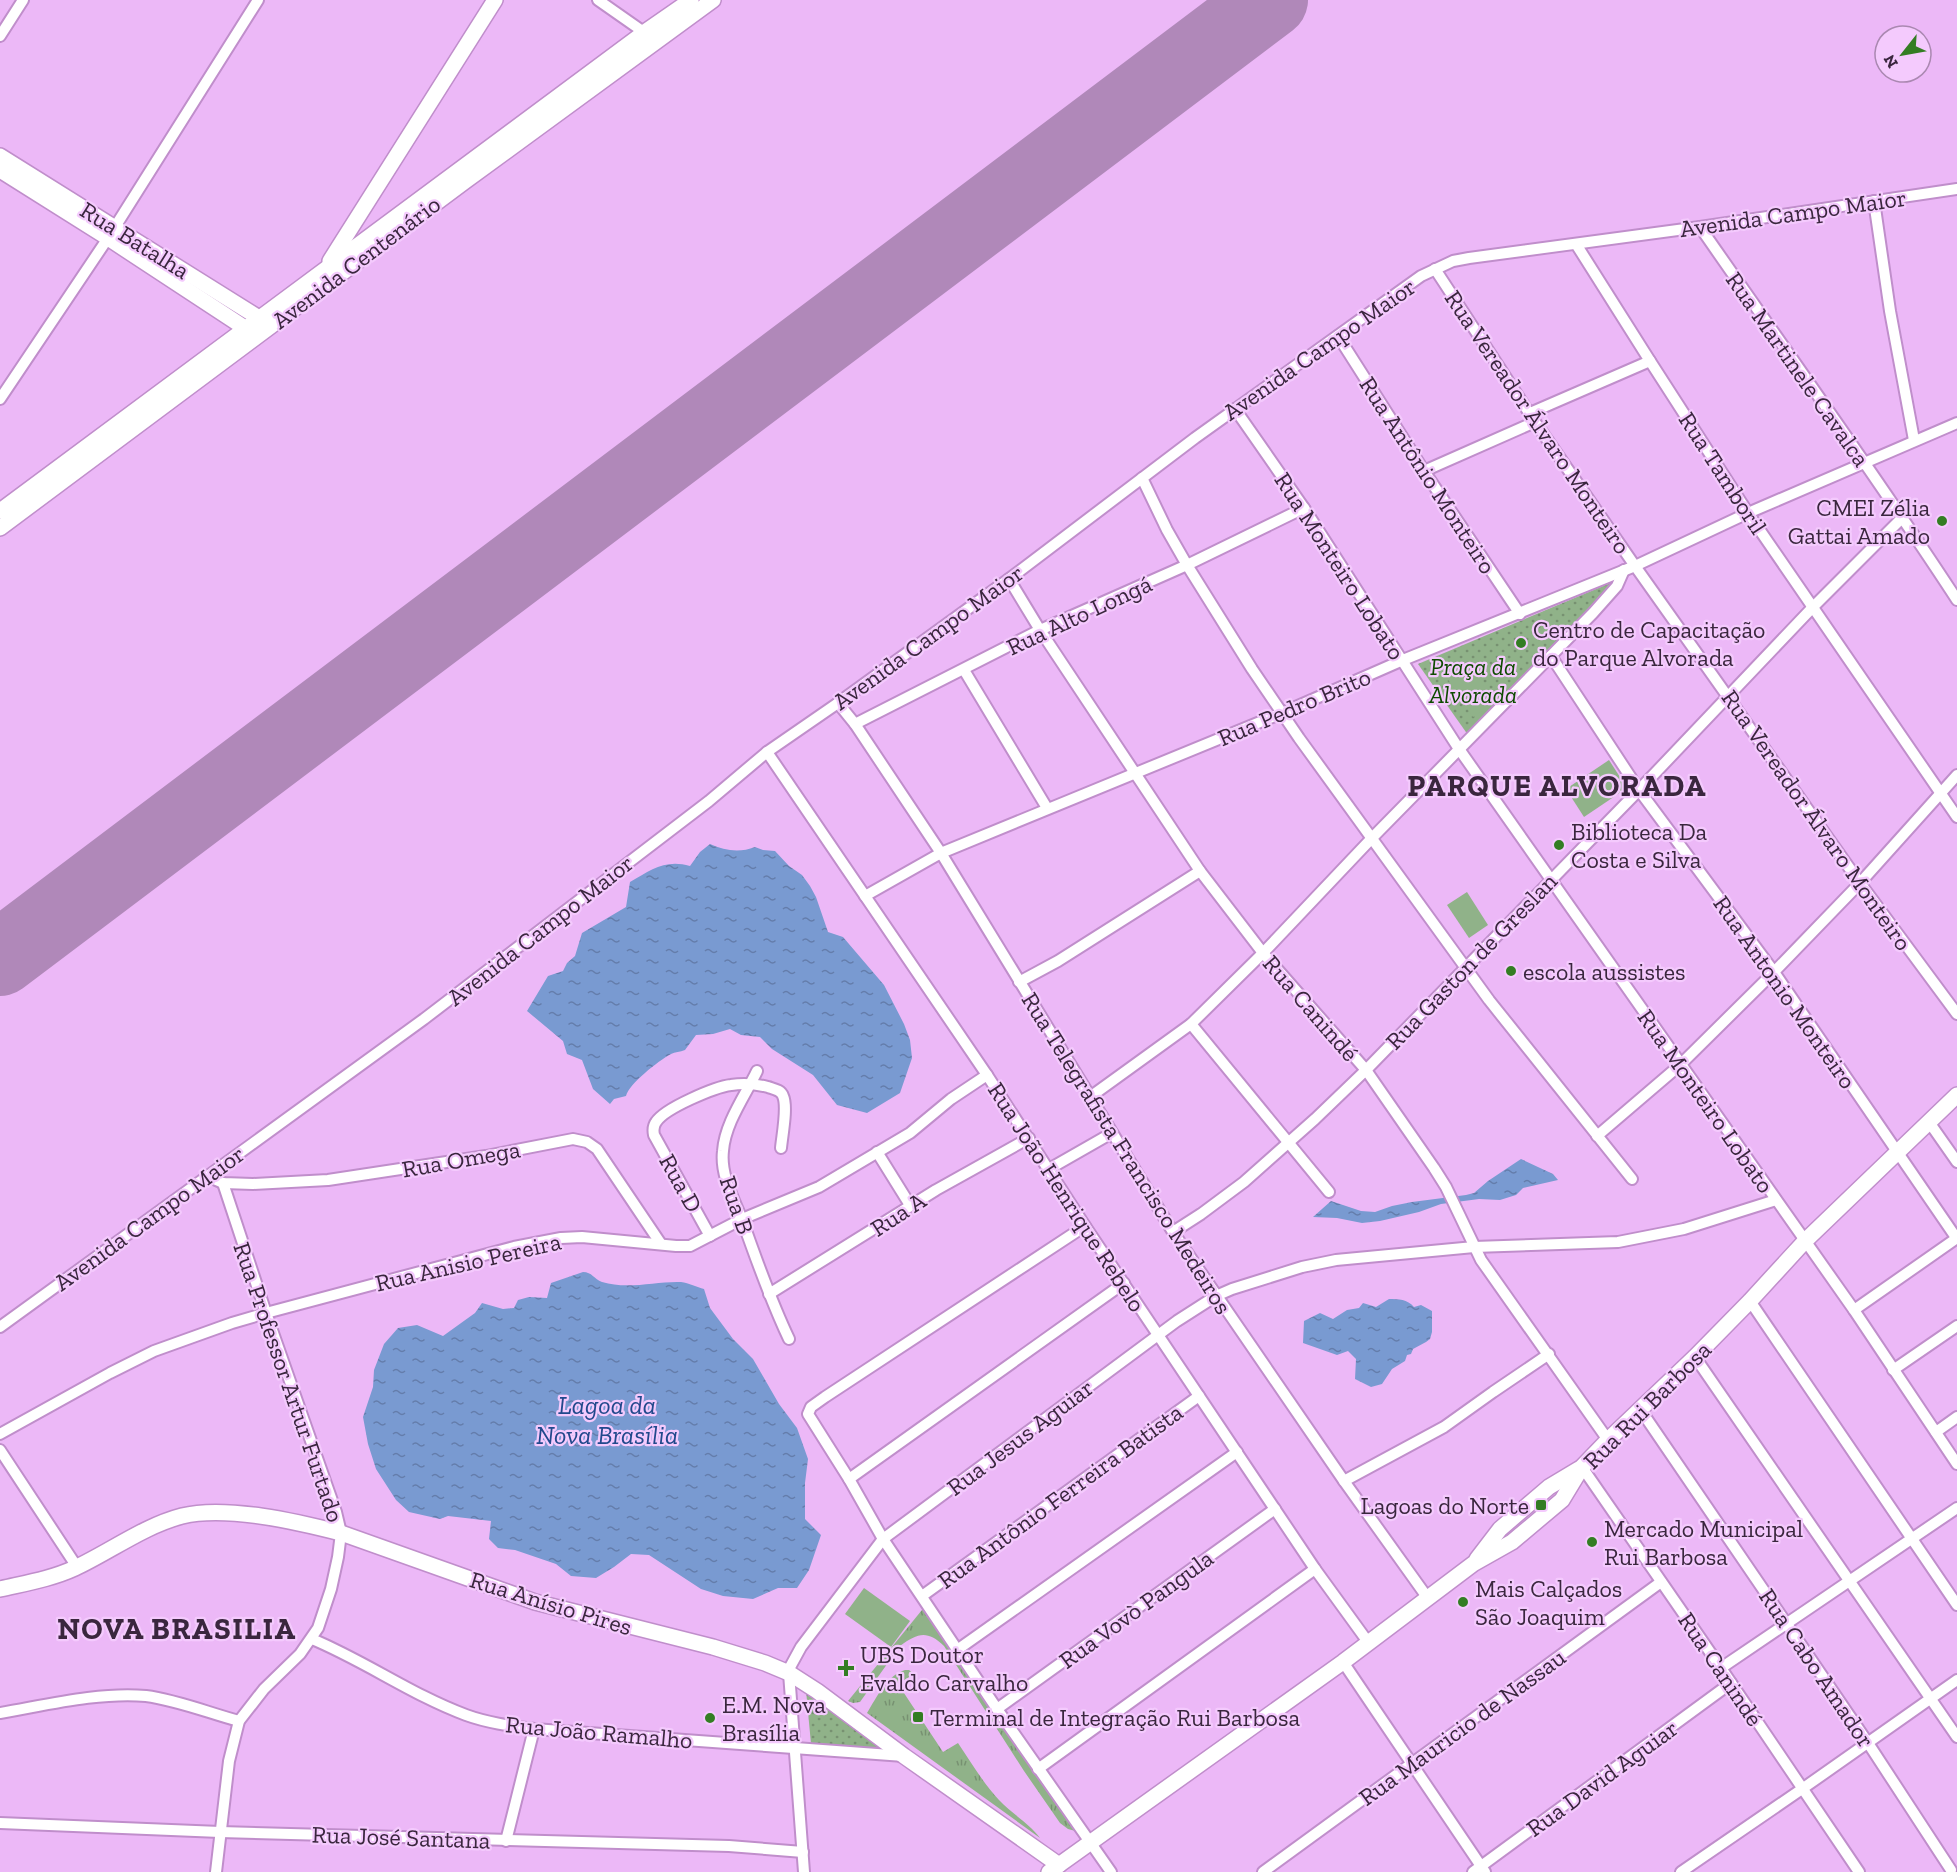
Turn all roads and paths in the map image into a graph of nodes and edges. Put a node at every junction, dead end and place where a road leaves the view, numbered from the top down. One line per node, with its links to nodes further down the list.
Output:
1 (23, 0): 7 (street)
2 (258, 0): 15 (street)
3 (495, 0): 17 (street)
4 (597, 0): 8 (street)
5 (691, 0): 8 (street, Avenida Centenário)
6 (713, 0): 8 (street, Avenida Centenário)
7 (0, 36)
8 (650, 37): 17 (street, Avenida Centenário); 19 (street, Avenida Centenário)
9 (0, 156): 12 (street, Rua Batalha)
10 (0, 170): 12 (street, Rua Batalha)
11 (1957, 189): 13 (street, Avenida Campo Maior)
12 (48, 193): 15 (street, Rua Batalha)
13 (1874, 201): 14 (street, Avenida Campo Maior); 27 (street)
14 (1700, 227): 16 (street, Avenida Campo Maior); 28 (street, Rua Martinele Cavalca)
15 (111, 232): 19 (street, Rua Batalha); 20 (street, Rua Batalha); 23 (street)
16 (1576, 244): 18 (street, Avenida Campo Maior); 22 (street, Rua Tamboril)
17 (326, 268): 19 (street, Avenida Centenário)
18 (1435, 269): 21 (street, Avenida Campo Maior); 25 (street, Rua Vereador Álvaro Monteiro)
19 (264, 323): 20 (street, Avenida Centenário)
20 (249, 333): 32 (street, Avenida Centenário); 35 (street, Avenida Centenário)
21 (1338, 336): 24 (street, Avenida Campo Maior); 29 (street, Rua Antônio Monteiro)
22 (1650, 362): 25 (street); 33 (street, Rua Tamboril)
23 (0, 399)
24 (1235, 409): 30 (street, Avenida Campo Maior); 31 (street, Rua Monteiro Lobato)
25 (1532, 418): 29 (street); 37 (street, Rua Vereador Álvaro Monteiro)
26 (1957, 423): 27 (street, Rua Pedro Brito)
27 (1914, 440): 28 (street, Rua Pedro Brito)
28 (1863, 463): 33 (street, Rua Pedro Brito); 34 (street, Rua Martinele Cavalca)
29 (1424, 471): 42 (street, Rua Antônio Monteiro)
30 (1142, 478): 36 (street); 39 (street, Avenida Campo Maior)
31 (1304, 508): 36 (street, Rua Alto Longá); 45 (street, Rua Monteiro Lobato)
32 (0, 511)
33 (1748, 513): 37 (street, Rua Pedro Brito); 41 (street, Rua Tamboril)
34 (1903, 517): 40 (street, Rua Martinele Cavalca); 41 (street, Rua Gaston de Greslan)
35 (0, 528)
36 (1187, 565): 43 (street, Rua Alto Longá); 49 (street)
37 (1635, 566): 38 (street, Rua Pedro Brito); 47 (street, Rua Vereador Álvaro Monteiro)
38 (1624, 570): 42 (street, Rua Pedro Brito); 44 (street)
39 (1009, 579): 43 (street, Rua Canindé); 48 (street, Avenida Campo Maior)
40 (1957, 600)
41 (1813, 607): 47 (street, Rua Gaston de Greslan); 56 (street, Rua Tamboril)
42 (1520, 614): 45 (street, Rua Pedro Brito)
43 (1040, 630): 46 (street, Rua Alto Longá); 53 (street, Rua Canindé)
44 (1551, 657): 51 (street); 55 (street, Rua Antonio Monteiro)
45 (1403, 660): 49 (street, Rua Pedro Brito); 51 (street, Rua Monteiro Lobato)
46 (964, 670): 50 (street, Rua Alto Longá); 57 (street)
47 (1728, 694): 55 (street, Rua Gaston de Greslan); 63 (street, Rua Vereador Álvaro Monteiro)
48 (838, 703): 50 (street, Rua Telegrafista Francisco Medeiros); 52 (street, Avenida Campo Maior)
49 (1282, 713): 53 (street, Rua Pedro Brito); 59 (street)
50 (855, 724): 60 (street, Rua Telegrafista Francisco Medeiros)
51 (1459, 749): 59 (street); 62 (street, Rua Monteiro Lobato)
52 (767, 752): 64 (street, Rua João Henrique Rebelo); 88 (street, Avenida Campo Maior)
53 (1135, 773): 57 (street, Rua Pedro Brito); 61 (street, Rua Canindé)
54 (1957, 775): 56 (street)
55 (1639, 790): 62 (street, Rua Gaston de Greslan); 67 (street, Rua Antonio Monteiro)
56 (1940, 793): 58 (street, Rua Tamboril); 63 (street)
57 (1047, 808): 60 (street, Rua Pedro Brito)
58 (1957, 817)
59 (1372, 838): 65 (street); 66 (street)
60 (941, 853): 64 (street, Rua Pedro Brito); 68 (street, Rua Telegrafista Francisco Medeiros)
61 (1200, 871): 65 (street, Rua Canindé); 68 (street)
62 (1551, 879): 66 (street, Rua Gaston de Greslan); 71 (street, Rua Monteiro Lobato)
63 (1860, 883): 67 (street); 69 (street, Rua Vereador Álvaro Monteiro)
64 (865, 896): 74 (street, Rua João Henrique Rebelo)
65 (1263, 953): 70 (street); 72 (street, Rua Canindé)
66 (1466, 968): 72 (street, Rua Gaston de Greslan); 80 (street)
67 (1774, 972): 71 (street); 84 (street, Rua Antonio Monteiro)
68 (1019, 982): 77 (street, Rua Telegrafista Francisco Medeiros)
69 (1957, 1014)
70 (1191, 1024): 77 (street); 82 (street)
71 (1680, 1065): 80 (street); 92 (street, Rua Monteiro Lobato)
72 (1366, 1070): 82 (street, Rua Gaston de Greslan); 101 (street, Rua Canindé)
73 (758, 1071): 75 (street, Rua B)
74 (987, 1074): 81 (street, Rua João Henrique Rebelo); 85 (street, Rua Anisio Pereira)
75 (751, 1084): 83 (street); 94 (street, Rua B); 97 (street, Rua D)
76 (1957, 1095): 78 (street, Rua Rui Barbosa)
77 (1090, 1097): 79 (street, Rua Telegrafista Francisco Medeiros)
78 (1929, 1122): 84 (street, Rua Rui Barbosa); 86 (street)
79 (1112, 1133): 87 (street); 96 (street, Rua Telegrafista Francisco Medeiros)
80 (1597, 1136): 89 (street)
81 (1029, 1138): 87 (street, Rua João Henrique Rebelo); 93 (street, Rua A)
82 (1288, 1143): 91 (street); 96 (street, Rua Gaston de Greslan)
83 (781, 1148)
84 (1898, 1151): 98 (street, Rua Antonio Monteiro); 99 (street, Rua Rui Barbosa)
85 (877, 1152): 93 (street); 94 (street, Rua Anisio Pereira)
86 (1957, 1162)
87 (1049, 1169): 95 (street, Rua João Henrique Rebelo)
88 (208, 1177): 90 (street, Rua Omega); 108 (street, Avenida Campo Maior)
89 (1632, 1179)
90 (223, 1183): 100 (street, Rua Omega); 107 (street, Rua Professor Artur Furtado)
91 (1329, 1192)
92 (1776, 1200): 99 (street, Rua Monteiro Lobato); 101 (street, Rua Jesus Aguiar)
93 (910, 1205): 103 (street, Rua A)
94 (742, 1220): 97 (street, Rua Anisio Pereira); 103 (street, Rua B)
95 (1085, 1226): 102 (street, Rua João Henrique Rebelo); 125 (street)
96 (1173, 1232): 104 (street, Rua Telegrafista Francisco Medeiros)
97 (710, 1236): 100 (street, Rua Anisio Pereira)
98 (1957, 1239): 106 (street)
99 (1805, 1241): 105 (street, Rua Rui Barbosa); 106 (street, Rua Monteiro Lobato)
100 (661, 1244): 107 (street, Rua Anisio Pereira)
101 (1474, 1247): 104 (street, Rua Jesus Aguiar); 112 (street, Rua Canindé)
102 (1124, 1283): 110 (street, Rua João Henrique Rebelo); 125 (street)
103 (769, 1294): 111 (street, Rua B)
104 (1216, 1296): 110 (street, Rua Jesus Aguiar); 126 (street, Rua Telegrafista Francisco Medeiros)
105 (1750, 1301): 113 (street, Rua Rui Barbosa); 131 (street)
106 (1854, 1310): 114 (street, Rua Monteiro Lobato)
107 (266, 1313): 119 (street, Rua Anisio Pereira); 129 (street, Rua Professor Artur Furtado)
108 (0, 1326)
109 (1957, 1326): 114 (street)
110 (1158, 1335): 115 (street, Rua João Henrique Rebelo); 130 (street, Rua Jesus Aguiar)
111 (789, 1339)
112 (1549, 1354): 120 (street, Rua Canindé); 126 (street)
113 (1695, 1358): 116 (street, Rua Rui Barbosa); 134 (street)
114 (1893, 1370): 118 (street, Rua Monteiro Lobato)
115 (1199, 1396): 122 (street, Rua João Henrique Rebelo); 137 (street, Rua Antônio Ferreira Batista)
116 (1640, 1409): 120 (street, Rua Rui Barbosa); 140 (street, Rua Cabo Amador)
117 (1957, 1417): 118 (street)
118 (1936, 1432): 123 (street, Rua Monteiro Lobato)
119 (0, 1434)
120 (1608, 1440): 124 (street, Rua Rui Barbosa)
121 (0, 1450): 132 (street)
122 (1237, 1452): 128 (street, Rua João Henrique Rebelo); 143 (street)
123 (1957, 1464)
124 (1582, 1467): 135 (street, Rua Canindé); 138 (street, Rua Rui Barbosa)
125 (849, 1479): 130 (street)
126 (1344, 1481): 138 (street, Rua Telegrafista Francisco Medeiros)
127 (1957, 1508): 131 (street)
128 (1275, 1509): 133 (street, Rua João Henrique Rebelo); 150 (street, Rua Vovò Pangula)
129 (341, 1533): 132 (street, Rua Anísio Pires); 141 (street, Rua Professor Artur Furtado); 146 (street, Rua Anísio Pires)
130 (883, 1539): 137 (street); 146 (street, Rua Jesus Aguiar)
131 (1912, 1540): 134 (street); 139 (street)
132 (77, 1567): 136 (street, Rua Anísio Pires)
133 (1315, 1569): 142 (street, Rua João Henrique Rebelo); 159 (street)
134 (1849, 1581): 140 (street); 149 (street)
135 (1661, 1582): 145 (street, Rua Canindé); 158 (street, Rua Mauricio de Nassau)
136 (0, 1588)
137 (922, 1596): 143 (street)
138 (1427, 1597): 142 (street, Rua Rui Barbosa)
139 (1957, 1605)
140 (1786, 1624): 145 (street); 155 (street, Rua Cabo Amador)
141 (312, 1639): 152 (street, Rua Professor Artur Furtado); 153 (street, Rua João Ramalho)
142 (1368, 1642): 144 (street, Rua Rui Barbosa)
143 (957, 1650): 150 (street)
144 (1343, 1662): 158 (street); 164 (street, Rua Rui Barbosa)
145 (1721, 1668): 148 (street, Rua Canindé)
146 (789, 1674): 156 (street); 157 (street, Rua Anísio Pires)
147 (1957, 1680): 149 (street)
148 (1731, 1683): 160 (street, Rua Canindé); 168 (street, Rua David Aguiar)
149 (1931, 1699): 154 (street); 155 (street)
150 (997, 1709): 159 (street)
151 (0, 1713): 152 (street)
152 (239, 1721): 162 (street, Rua Professor Artur Furtado)
153 (534, 1729): 156 (street, Rua João Ramalho); 163 (street)
154 (1957, 1737)
155 (1868, 1743): 160 (street); 167 (street, Rua Cabo Amador)
156 (795, 1749): 157 (street, Rua João Ramalho); 165 (street)
157 (904, 1756): 166 (street, Rua Anísio Pires)
158 (1412, 1764): 168 (street); 172 (street, Rua Mauricio de Nassau)
159 (1038, 1768): 164 (street)
160 (1802, 1790): 173 (street); 174 (street, Rua Canindé)
161 (0, 1823): 162 (street, Rua José Santana)
162 (220, 1832): 163 (street, Rua José Santana); 169 (street, Rua Professor Artur Furtado)
163 (506, 1841): 165 (street, Rua José Santana)
164 (1091, 1842): 166 (street, Rua Rui Barbosa); 171 (street)
165 (803, 1852): 170 (street)
166 (1054, 1868)
167 (1951, 1869)
168 (1480, 1870)
169 (216, 1872)
170 (804, 1872)
171 (1111, 1872)
172 (1263, 1872)
173 (1681, 1872)
174 (1859, 1872)

